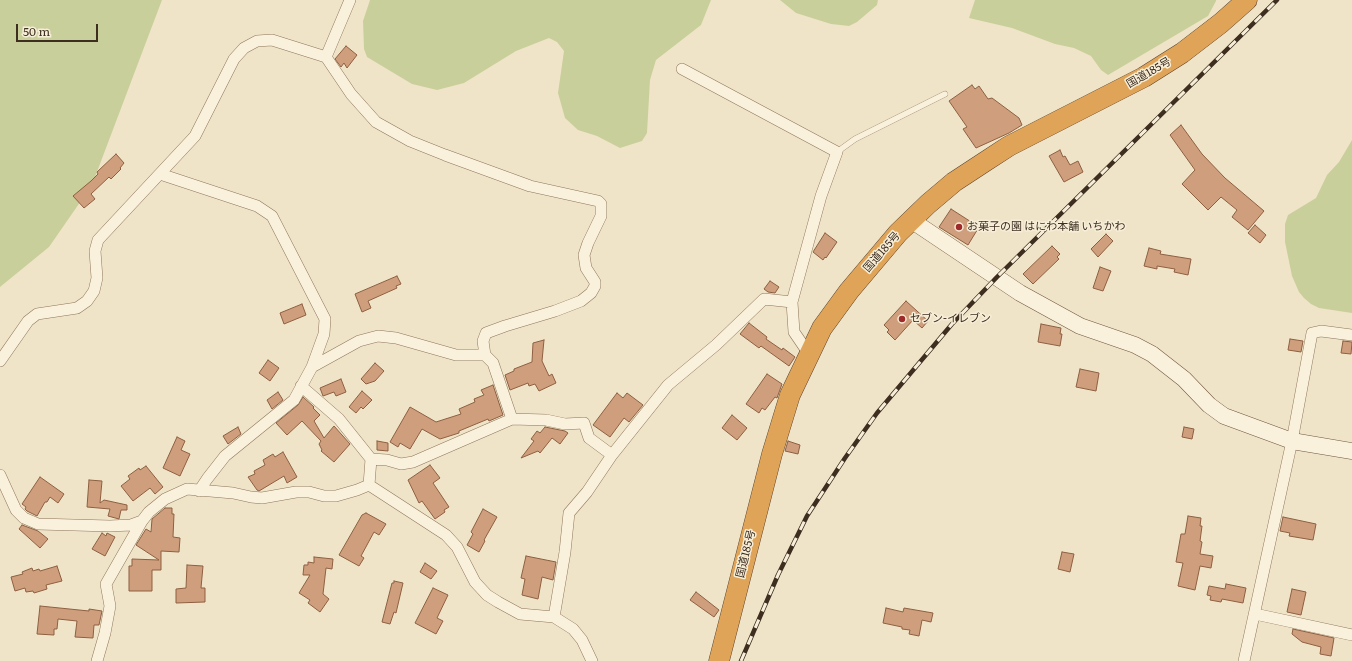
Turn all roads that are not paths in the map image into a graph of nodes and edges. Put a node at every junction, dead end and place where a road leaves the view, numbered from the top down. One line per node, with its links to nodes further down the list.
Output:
1 (350, 0): 3 (street)
2 (1247, 0): 8 (highway, 国道185号)
3 (326, 57): 7 (street); 12 (street)
4 (682, 68): 6 (street)
5 (945, 94): 6 (lane)
6 (837, 152): 9 (street)
7 (160, 174): 13 (street); 14 (street)
8 (911, 220): 11 (highway, 国道185号); 17 (street)
9 (792, 302): 11 (street); 19 (street)
10 (1352, 335): 17 (street)
11 (810, 354): 30 (highway, 国道185号)
12 (485, 355): 14 (street); 16 (street)
13 (0, 361)
14 (312, 367): 15 (street)
15 (301, 386): 20 (street); 23 (street)
16 (512, 419): 19 (street); 20 (street)
17 (1292, 441): 18 (street); 25 (street)
18 (1352, 451)
19 (612, 455): 26 (street)
20 (371, 459): 22 (street)
21 (0, 475): 24 (street)
22 (369, 485): 23 (street); 26 (street)
23 (199, 491): 24 (street)
24 (142, 520): 28 (street)
25 (1254, 614): 27 (street); 31 (street)
26 (554, 617): 29 (street)
27 (1352, 635)
28 (97, 661)
29 (592, 661)
30 (719, 661)
31 (1244, 661)

